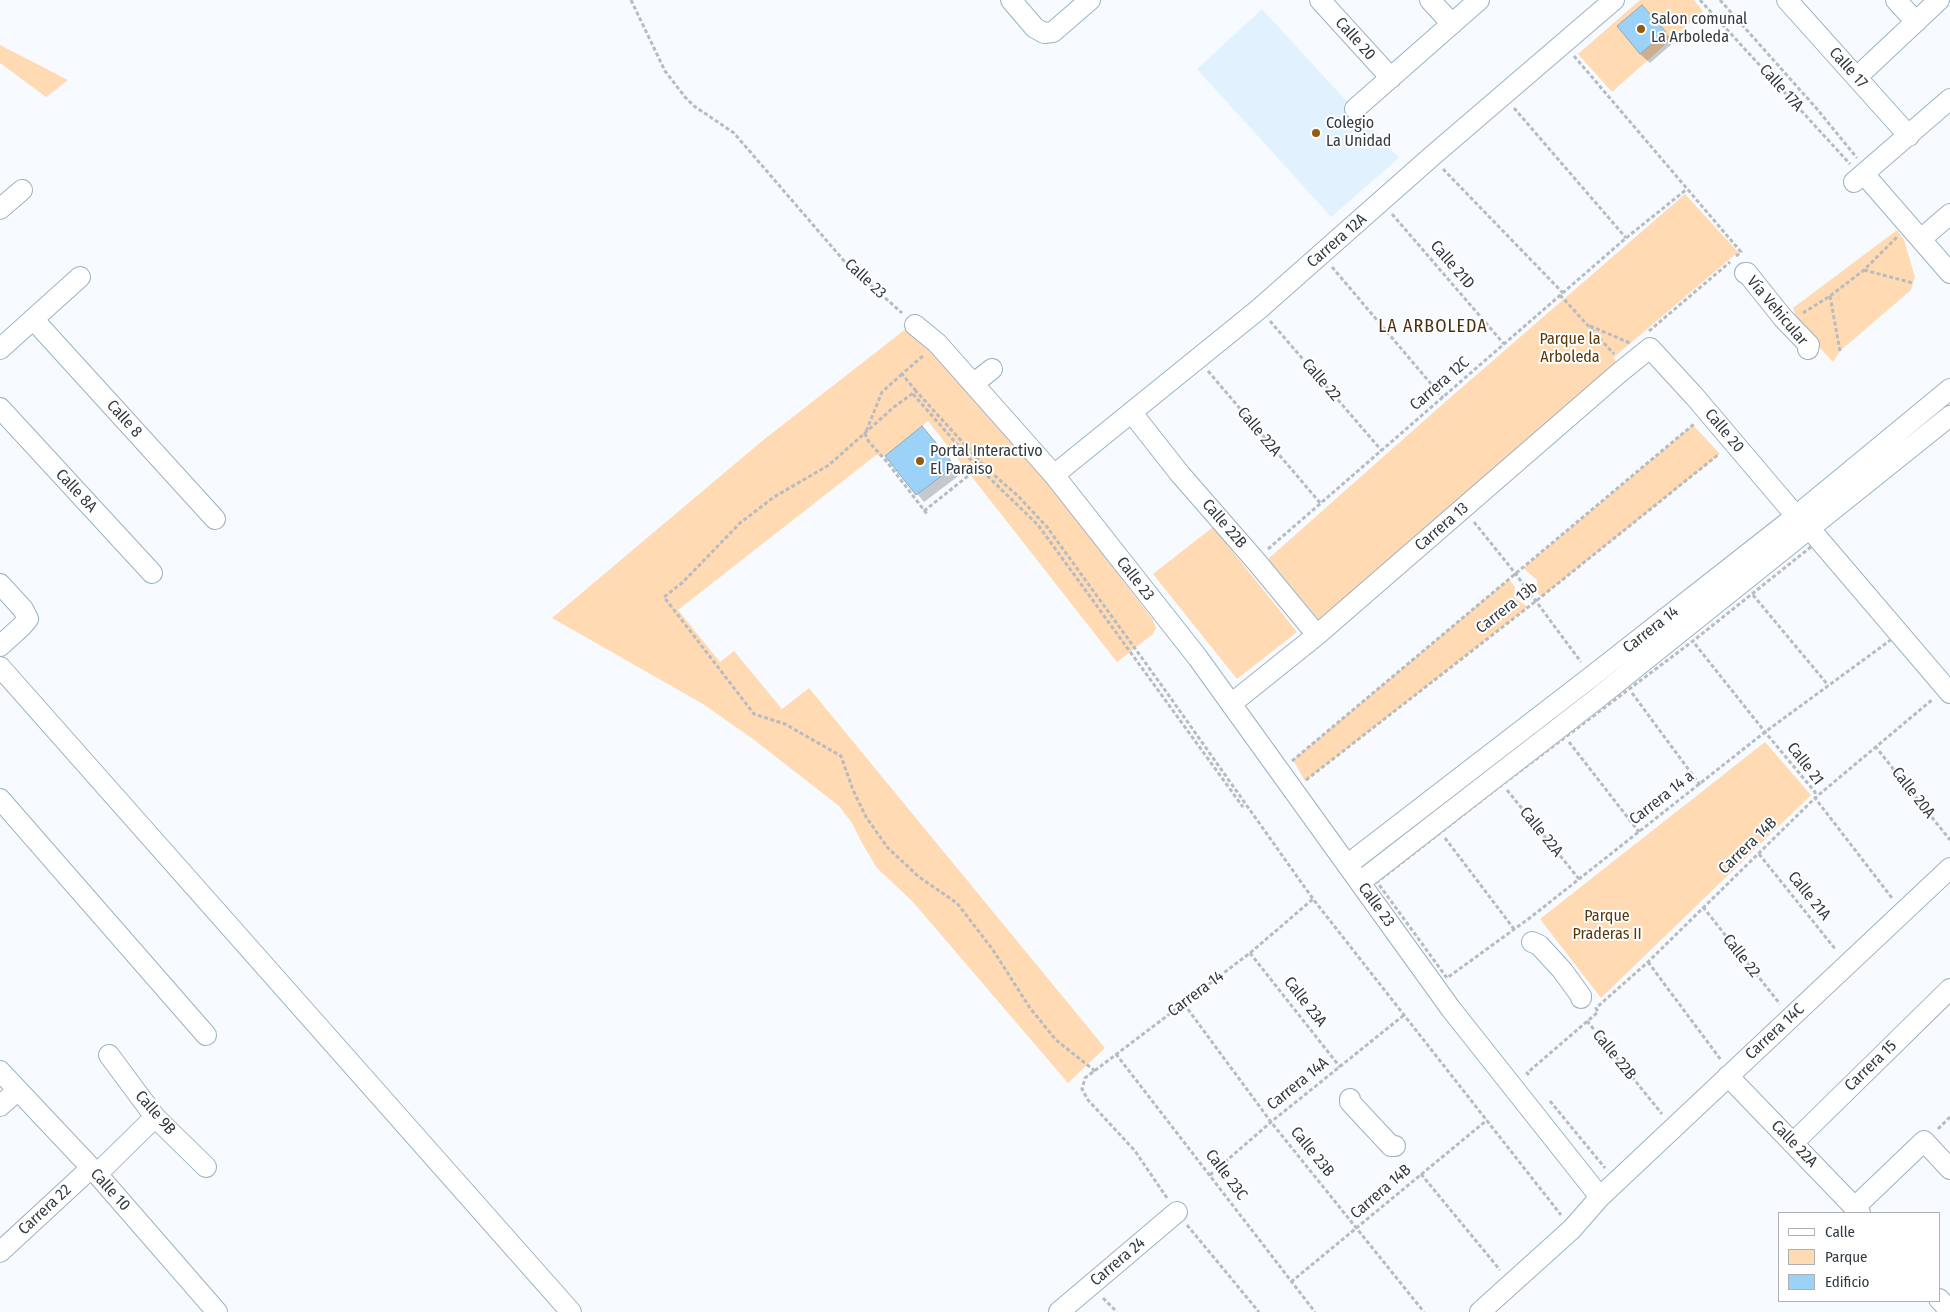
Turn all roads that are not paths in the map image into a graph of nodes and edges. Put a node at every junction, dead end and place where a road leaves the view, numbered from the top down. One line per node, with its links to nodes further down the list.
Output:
1 (1011, 0): 2 (street)
2 (1090, 0)
3 (1320, 0): 13 (street, Calle 20)
4 (1430, 0): 11 (street)
5 (1479, 0): 11 (street)
6 (1614, 0): 33 (street, Carrera 12A)
7 (1787, 0): 12 (street, Calle 17)
8 (1896, 0): 10 (street)
9 (1939, 0): 10 (street)
10 (1916, 22): 12 (street)
11 (1452, 24): 13 (street)
12 (1857, 77): 16 (street, Calle 17)
13 (1391, 78): 15 (street)
14 (1950, 99): 16 (street)
15 (1355, 109)
16 (1909, 136): 20 (street)
17 (22, 190): 18 (street)
18 (0, 209)
19 (1950, 214): 20 (street)
20 (1921, 239): 22 (street)
21 (1745, 273): 28 (street, Vía Vehicular)
22 (1950, 273)
23 (80, 277): 24 (street)
24 (34, 319): 27 (street); 36 (street, Calle 8)
25 (915, 325): 30 (street, Calle 23)
26 (1649, 340): 37 (street, Calle 20); 40 (street, Carrera 13)
27 (0, 349)
28 (1808, 349)
29 (992, 369): 30 (street)
30 (973, 384): 35 (street, Calle 23)
31 (1950, 389): 37 (street, Carrera 14)
32 (0, 408): 38 (street, Calle 8A)
33 (1132, 413): 35 (street, Carrera 12A); 40 (street, Calle 22B)
34 (1950, 416): 37 (street, Carrera 14)
35 (1054, 475): 44 (street, Calle 23)
36 (216, 519)
37 (1803, 522): 43 (street, Calle 20); 46 (street, Carrera 14); 48 (street, Carrera 14)
38 (152, 573)
39 (0, 584): 41 (street)
40 (1316, 635): 44 (street, Carrera 13)
41 (0, 646)
42 (0, 667): 72 (street)
43 (1944, 694)
44 (1231, 704): 46 (street, Calle 23)
45 (0, 799): 52 (street)
46 (1346, 865): 48 (street, Calle 23)
47 (1946, 880): 54 (street, Carrera 14C)
48 (1360, 882): 65 (street, Calle 23)
49 (1532, 942): 51 (street)
50 (1950, 989): 60 (street, Carrera 15)
51 (1581, 998)
52 (206, 1035)
53 (109, 1055): 59 (street, Calle 9B)
54 (1725, 1068): 60 (street, Calle 22A); 65 (street, Carrera 14C)
55 (0, 1071): 56 (street, Calle 10)
56 (18, 1090): 58 (street); 64 (street, Calle 10)
57 (1350, 1099): 61 (street)
58 (0, 1106)
59 (156, 1117): 62 (street, Calle 9B); 64 (street, Carrera 22)
60 (1792, 1142): 66 (street, Calle 22A)
61 (1395, 1146)
62 (206, 1167)
63 (1950, 1168): 66 (street)
64 (94, 1171): 68 (street, Carrera 22); 71 (street, Calle 10)
65 (1600, 1197): 74 (street)
66 (1858, 1210)
67 (1177, 1212): 73 (street, Carrera 24)
68 (0, 1252)
69 (1940, 1300): 70 (street)
70 (1950, 1311)
71 (217, 1312)
72 (571, 1312)
73 (1059, 1312)
74 (1480, 1312)

